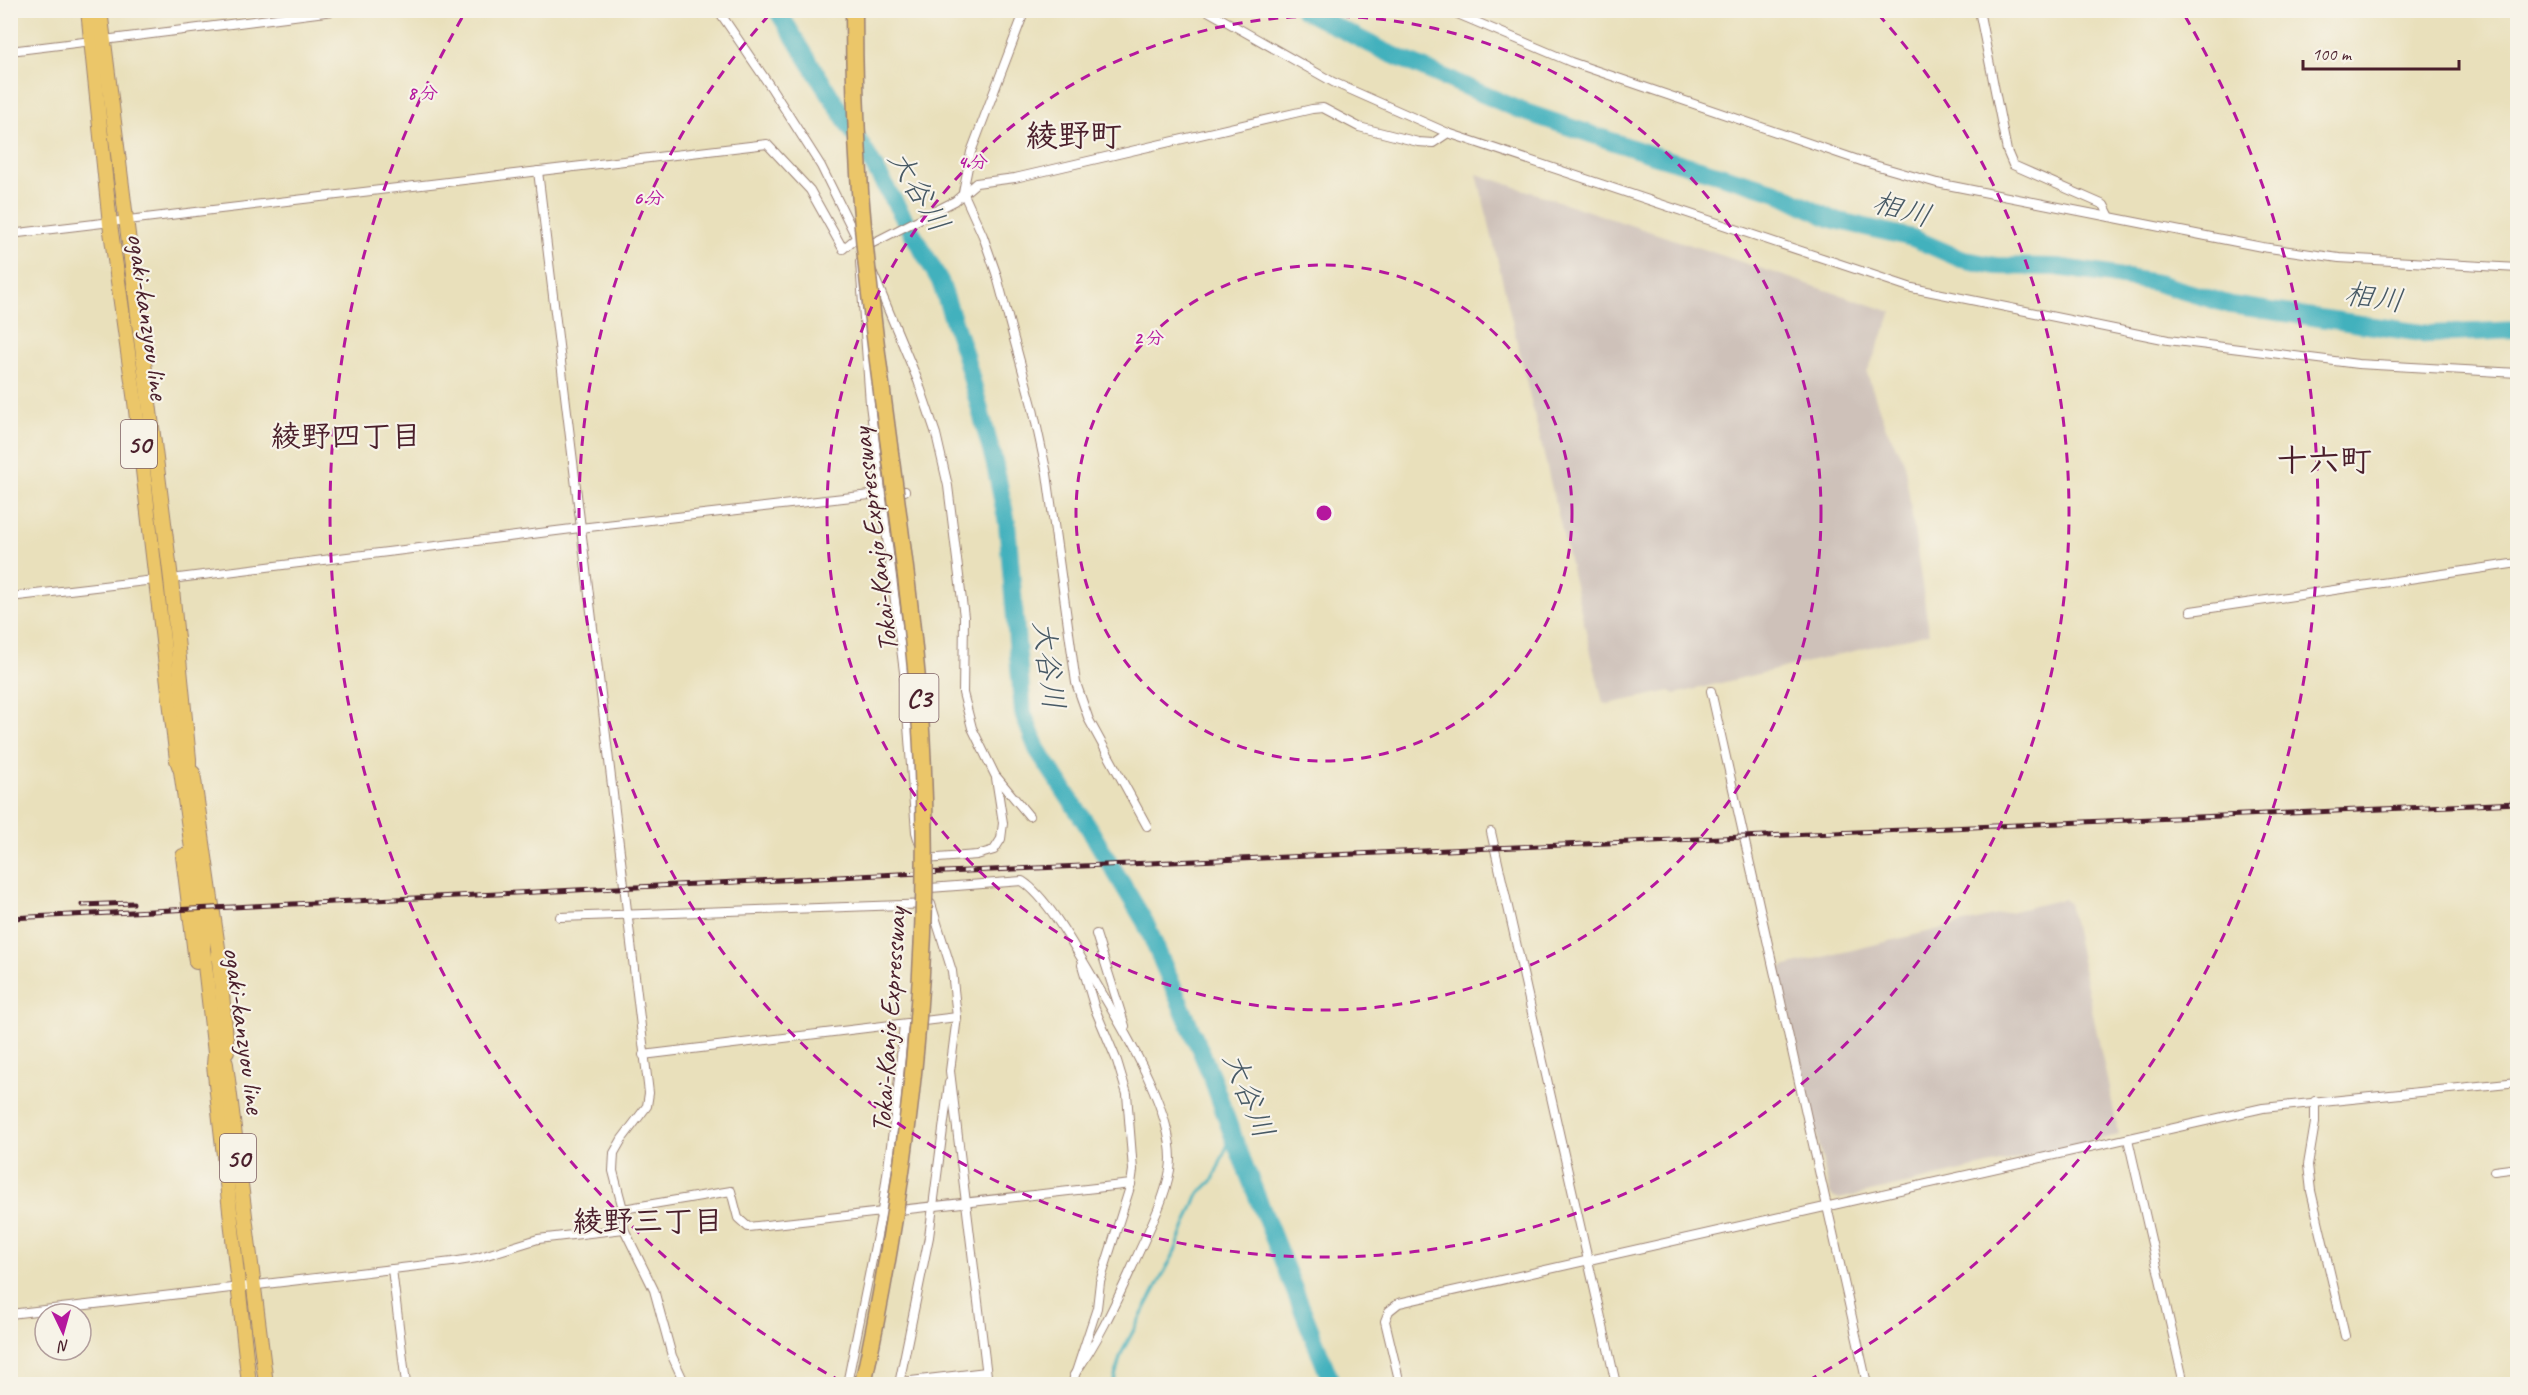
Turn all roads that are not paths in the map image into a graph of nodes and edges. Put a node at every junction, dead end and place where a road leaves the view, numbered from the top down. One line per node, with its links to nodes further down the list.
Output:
1 (88, 10): 10 (main road, ogaki-kanzyou line / 50)
2 (100, 10): 10 (main road, ogaki-kanzyou line / 50)
3 (341, 10): 10 (street)
4 (718, 10): 19 (street)
5 (854, 10): 75 (highway, Tokai-Kanjo Expressway / C3, bridge)
6 (1024, 10): 14 (street)
7 (1206, 10): 12 (street)
8 (1448, 10): 15 (street)
9 (1979, 10): 15 (street)
10 (98, 41): 11 (street); 16 (main road, ogaki-kanzyou line / 50); 17 (main road, ogaki-kanzyou line / 50)
11 (10, 51)
12 (1448, 133): 14 (street); 22 (street)
13 (538, 171): 16 (street); 19 (street); 25 (street)
14 (963, 192): 20 (street); 35 (street)
15 (2110, 217): 21 (street)
16 (128, 221): 17 (street); 27 (main road, ogaki-kanzyou line / 50)
17 (110, 224): 18 (street); 28 (main road, ogaki-kanzyou line / 50)
18 (10, 234)
19 (856, 238): 20 (street)
20 (862, 251): 24 (street); 33 (street)
21 (2517, 268)
22 (2517, 373)
23 (904, 491): 24 (street)
24 (882, 494): 25 (street); 37 (street)
25 (580, 528): 27 (street); 40 (street)
26 (2517, 563): 30 (street)
27 (171, 579): 32 (main road, ogaki-kanzyou line / 50)
28 (154, 580): 29 (street); 32 (main road, ogaki-kanzyou line / 50)
29 (10, 597)
30 (2191, 611)
31 (1711, 691): 58 (street)
32 (183, 760): 48 (main road, ogaki-kanzyou line / 50); 48 (main road); 48 (main road)
33 (995, 775): 34 (street); 37 (street)
34 (1029, 816)
35 (1147, 826)
36 (1491, 832): 62 (street)
37 (925, 858): 38 (street)
38 (930, 888): 39 (street); 43 (street)
39 (931, 904): 40 (street); 44 (street)
40 (627, 915): 41 (street); 47 (street)
41 (560, 918)
42 (1096, 934): 46 (street)
43 (1079, 953): 46 (street); 55 (street)
44 (957, 1017): 45 (street); 49 (street)
45 (904, 1023): 47 (street); 60 (street)
46 (1128, 1038): 69 (street)
47 (643, 1056): 59 (street)
48 (220, 1064): 64 (main road, ogaki-kanzyou line / 50); 65 (main road, ogaki-kanzyou line / 50)
49 (950, 1071): 56 (street); 57 (street)
50 (2517, 1082): 51 (street)
51 (2315, 1101): 52 (street); 67 (street)
52 (2128, 1139): 58 (street); 82 (street)
53 (2517, 1168): 54 (street)
54 (2494, 1171)
55 (1131, 1184): 56 (street); 69 (street)
56 (967, 1201): 57 (street); 68 (street)
57 (933, 1205): 60 (street); 77 (street)
58 (1827, 1206): 62 (street); 81 (street)
59 (623, 1209): 60 (street); 61 (street)
60 (882, 1211): 74 (street)
61 (624, 1229): 63 (street); 73 (street)
62 (1589, 1260): 79 (street); 80 (street)
63 (392, 1269): 64 (street); 72 (street)
64 (254, 1285): 65 (street); 71 (main road, ogaki-kanzyou line / 50)
65 (237, 1288): 66 (street); 70 (main road, ogaki-kanzyou line / 50)
66 (10, 1314)
67 (2345, 1335)
68 (986, 1372): 77 (street); 78 (street)
69 (1073, 1380)
70 (249, 1384)
71 (266, 1384)
72 (406, 1384)
73 (685, 1384)
74 (847, 1384)
75 (863, 1384)
76 (886, 1384): 77 (street)
77 (899, 1384)
78 (987, 1384)
79 (1400, 1384)
80 (1616, 1384)
81 (1867, 1384)
82 (2184, 1384)

